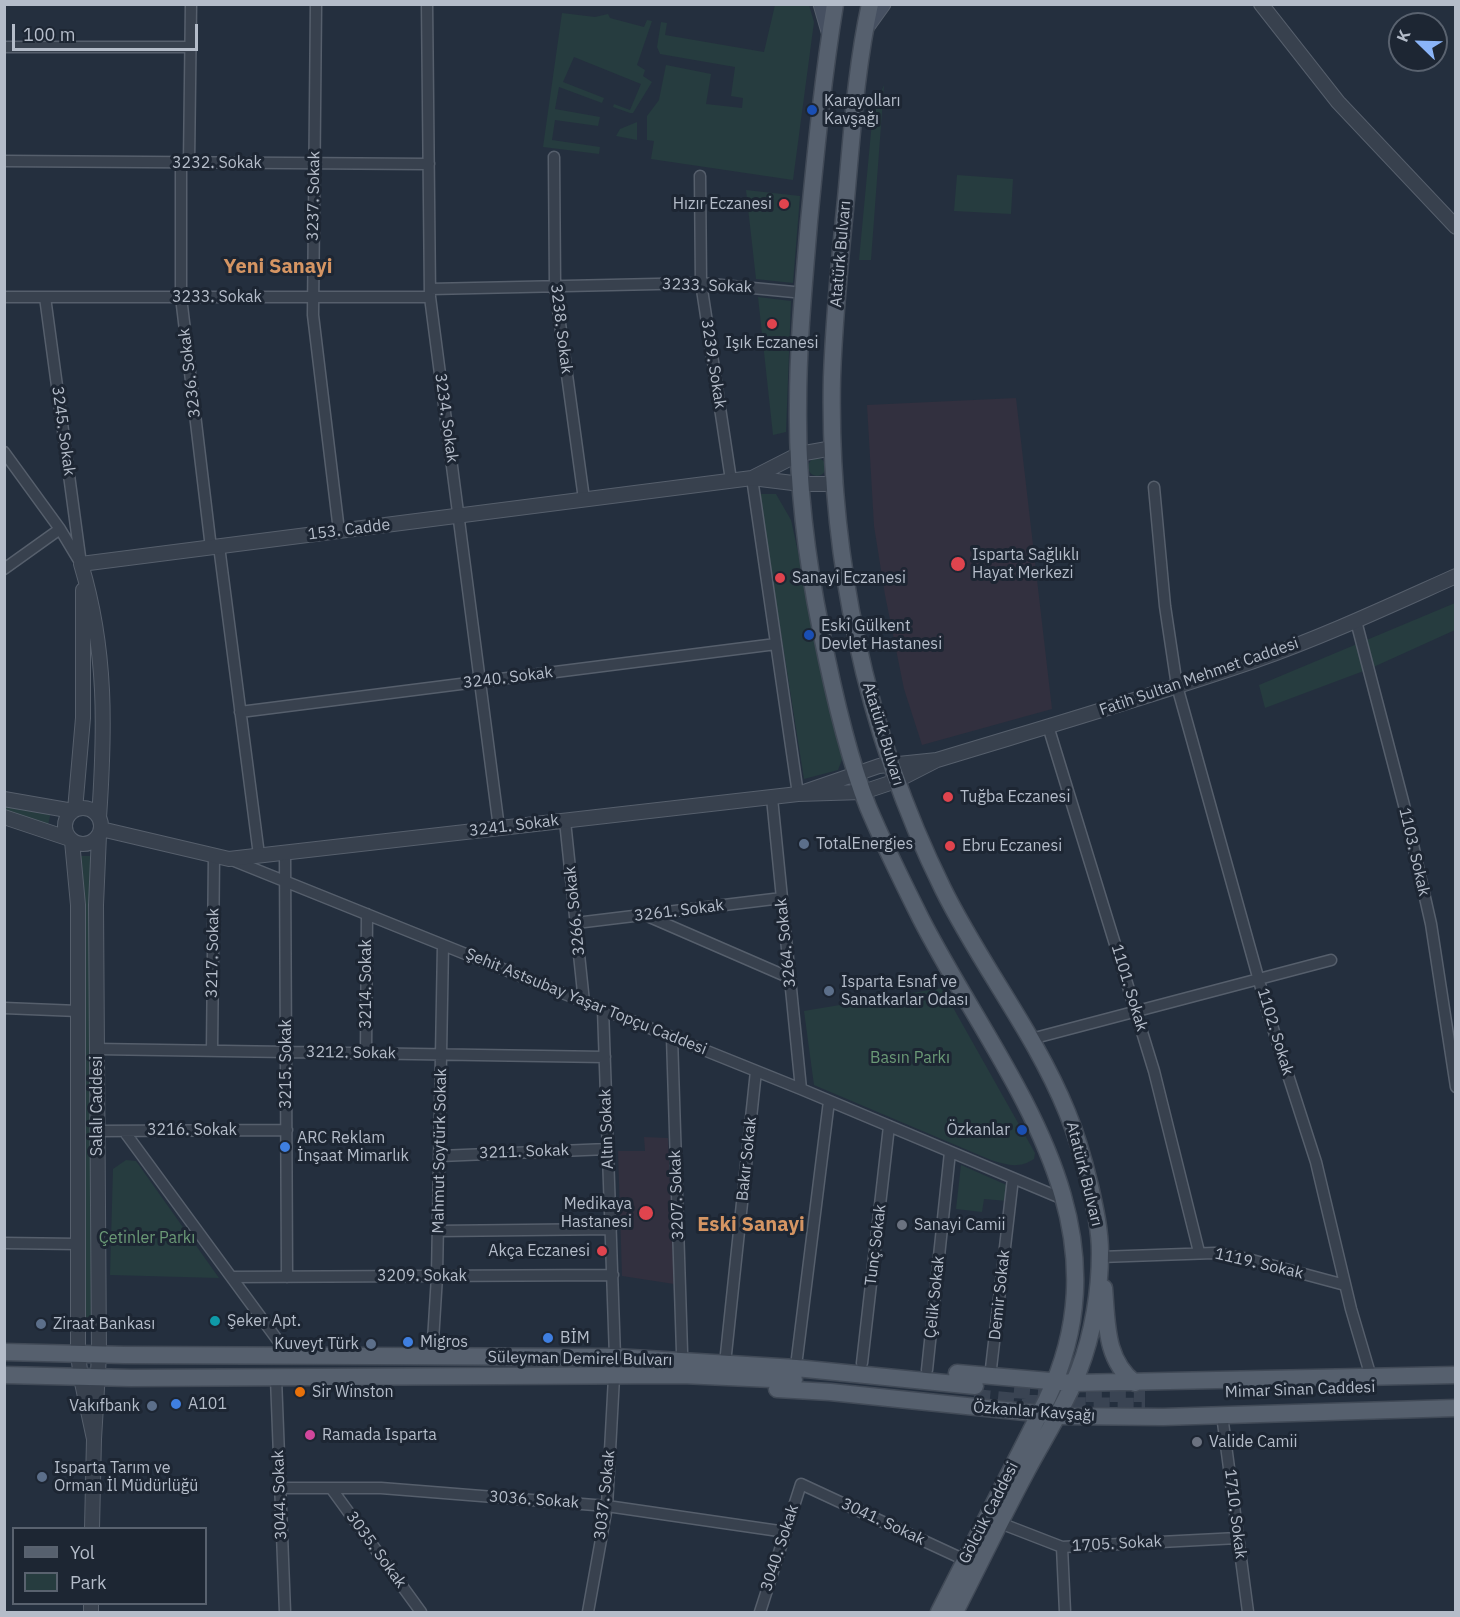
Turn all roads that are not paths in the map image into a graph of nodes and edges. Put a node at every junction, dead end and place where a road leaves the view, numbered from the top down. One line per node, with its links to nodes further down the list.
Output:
1 (191, 4): 12 (street, 3236. Sokak)
2 (316, 4): 16 (street, 3237. Sokak)
3 (427, 4): 17 (street, 3234. Sokak)
4 (821, 4): 10 (main road)
5 (835, 4): 10 (main road, Atatürk Bulvarı)
6 (870, 4): 9 (main road, Atatürk Bulvarı)
7 (884, 4): 9 (main road)
8 (1261, 4): 19 (street)
9 (865, 29): 28 (main road, Atatürk Bulvarı)
10 (830, 35): 23 (main road, Atatürk Bulvarı)
11 (4, 47): 12 (street)
12 (191, 47): 15 (street, 3236. Sokak)
13 (554, 157): 21 (street, 3238. Sokak)
14 (4, 162): 15 (street, 3232. Sokak)
15 (185, 163): 16 (street, 3232. Sokak); 26 (street, 3236. Sokak)
16 (314, 163): 17 (street, 3232. Sokak); 27 (street, 3237. Sokak)
17 (429, 164): 22 (street, 3234. Sokak)
18 (700, 176): 20 (street, 3239. Sokak)
19 (1455, 227)
20 (701, 284): 21 (street, 3233. Sokak); 23 (street, 3233. Sokak); 32 (street, 3239. Sokak)
21 (555, 287): 22 (street, 3233. Sokak); 36 (street, 3238. Sokak)
22 (430, 293): 27 (street, 3233. Sokak); 37 (street, 3234. Sokak)
23 (804, 293): 30 (main road, Atatürk Bulvarı)
24 (4, 297): 25 (street, 3233. Sokak)
25 (45, 297): 26 (street, 3233. Sokak); 41 (street, 3245. Sokak)
26 (181, 297): 27 (street, 3233. Sokak); 40 (street, 3236. Sokak)
27 (313, 297): 39 (street, 3237. Sokak)
28 (833, 448): 30 (street); 34 (main road, Atatürk Bulvarı)
29 (4, 452): 38 (street)
30 (799, 454): 31 (street); 33 (main road, Atatürk Bulvarı)
31 (752, 478): 32 (street, 153. Cadde); 33 (street); 45 (street)
32 (731, 480): 36 (street, 153. Cadde)
33 (801, 484): 34 (street); 52 (main road, Atatürk Bulvarı)
34 (836, 484): 51 (main road, Atatürk Bulvarı)
35 (1154, 486): 47 (street, 1102. Sokak)
36 (585, 499): 37 (street, 153. Cadde)
37 (459, 516): 39 (street, 153. Cadde); 46 (street, 3234. Sokak)
38 (60, 529): 41 (street); 42 (street)
39 (339, 531): 40 (street, 153. Cadde)
40 (215, 547): 41 (street, 153. Cadde); 48 (street, 3236. Sokak)
41 (81, 564): 58 (street); 61 (street, Salalı Caddesi)
42 (4, 569)
43 (1455, 576): 44 (street, Fatih Sultan Mehmet Caddesi)
44 (1356, 621): 47 (street, Fatih Sultan Mehmet Caddesi); 91 (street, 1103. Sokak)
45 (776, 644): 46 (street, 3240. Sokak); 55 (street)
46 (480, 682): 48 (street, 3240. Sokak); 62 (street, 3234. Sokak)
47 (1178, 686): 49 (street, Fatih Sultan Mehmet Caddesi); 76 (street, 1102. Sokak)
48 (240, 712): 66 (street, 3236. Sokak)
49 (1048, 726): 50 (street, Fatih Sultan Mehmet Caddesi); 81 (street, 1101. Sokak)
50 (936, 760): 51 (street, 3241. Sokak); 53 (street, 3241. Sokak)
51 (890, 763): 52 (street, 3241. Sokak); 53 (main road, Atatürk Bulvarı)
52 (857, 773): 54 (main road, Atatürk Bulvarı); 55 (street, 3241. Sokak)
53 (896, 781): 54 (street, 3241. Sokak); 83 (main road, Atatürk Bulvarı)
54 (863, 792): 55 (street, 3241. Sokak); 102 (main road, Atatürk Bulvarı)
55 (798, 795): 56 (street, 3241. Sokak)
56 (772, 798): 60 (street, 3241. Sokak); 69 (street, 3264. Sokak)
57 (4, 799): 58 (street)
58 (74, 811): 61 (street); 63 (street)
59 (4, 817): 63 (street)
60 (565, 821): 62 (street, 3241. Sokak); 72 (street, 3266. Sokak)
61 (99, 827): 63 (street); 65 (street, Şehit Astsubay Yaşar Topçu Caddesi); 84 (street, Salalı Caddesi)
62 (499, 828): 64 (street, 3241. Sokak)
63 (71, 840): 80 (street, Salalı Caddesi)
64 (285, 852): 66 (street, 3241. Sokak); 68 (street, 3215. Sokak)
65 (214, 855): 67 (street, Şehit Astsubay Yaşar Topçu Caddesi); 85 (street, 3217. Sokak)
66 (259, 855): 67 (street, 3241. Sokak)
67 (229, 859): 68 (street, Şehit Astsubay Yaşar Topçu Caddesi)
68 (285, 881): 70 (street, Şehit Astsubay Yaşar Topçu Caddesi); 86 (street, 3215. Sokak)
69 (782, 898): 71 (street, 3261. Sokak); 75 (street, 3264. Sokak)
70 (367, 914): 73 (street, Şehit Astsubay Yaşar Topçu Caddesi); 87 (street, 3214. Sokak)
71 (644, 915): 72 (street, 3261. Sokak); 75 (street)
72 (576, 923): 77 (street, 3266. Sokak)
73 (444, 945): 77 (street, Şehit Astsubay Yaşar Topçu Caddesi); 88 (street, Mahmut Soytürk Sokak)
74 (1331, 960): 76 (street)
75 (790, 978): 92 (street, 3264. Sokak)
76 (1258, 978): 81 (street); 113 (street, 1102. Sokak)
77 (584, 1002): 79 (street, Şehit Astsubay Yaşar Topçu Caddesi)
78 (4, 1008): 80 (street)
79 (603, 1009): 82 (street, Şehit Astsubay Yaşar Topçu Caddesi); 89 (street, Altın Sokak)
80 (78, 1011): 106 (street, Salalı Caddesi)
81 (1136, 1011): 83 (street); 107 (street, 1101. Sokak)
82 (672, 1037): 90 (street, Şehit Astsubay Yaşar Topçu Caddesi); 115 (street, 3207. Sokak)
83 (1030, 1039): 108 (main road, Atatürk Bulvarı)
84 (97, 1049): 85 (street, 3212. Sokak); 96 (street, Salalı Caddesi)
85 (212, 1051): 86 (street, 3212. Sokak)
86 (286, 1052): 87 (street, 3212. Sokak); 95 (street, 3215. Sokak)
87 (366, 1053): 88 (street, 3212. Sokak)
88 (441, 1054): 89 (street, 3212. Sokak); 100 (street, Mahmut Soytürk Sokak)
89 (604, 1057): 98 (street, Altın Sokak)
90 (756, 1071): 92 (street, Şehit Astsubay Yaşar Topçu Caddesi); 117 (street, Bakır Sokak)
91 (1455, 1087)
92 (801, 1089): 93 (street, Şehit Astsubay Yaşar Topçu Caddesi)
93 (829, 1101): 94 (street, Şehit Astsubay Yaşar Topçu Caddesi); 122 (street)
94 (889, 1126): 99 (street, Şehit Astsubay Yaşar Topçu Caddesi); 123 (street, Tunç Sokak)
95 (287, 1130): 97 (street, 3216. Sokak); 112 (street, 3215. Sokak)
96 (97, 1131): 97 (street, 3216. Sokak); 118 (street, Salalı Caddesi)
97 (124, 1131): 111 (street)
98 (608, 1149): 100 (street, 3211. Sokak); 103 (street, Altın Sokak)
99 (950, 1152): 101 (street, Şehit Astsubay Yaşar Topçu Caddesi); 124 (street, Çelik Sokak)
100 (440, 1156): 104 (street, Mahmut Soytürk Sokak)
101 (1013, 1178): 102 (street, Şehit Astsubay Yaşar Topçu Caddesi); 128 (street, Demir Sokak)
102 (1062, 1199): 133 (main road, Atatürk Bulvarı)
103 (611, 1229): 104 (street); 109 (street, Altın Sokak)
104 (438, 1231): 110 (street, Mahmut Soytürk Sokak)
105 (4, 1243): 106 (street)
106 (78, 1244): 116 (street, Salalı Caddesi)
107 (1199, 1252): 108 (street, 1119. Sokak); 113 (street, 1119. Sokak)
108 (1100, 1257): 134 (main road, Atatürk Bulvarı); 136 (main road)
109 (613, 1275): 110 (street, 3209. Sokak); 121 (street, Altın Sokak)
110 (437, 1276): 112 (street, 3209. Sokak); 120 (street, Mahmut Soytürk Sokak)
111 (232, 1277): 112 (street, 3209. Sokak); 119 (street)
112 (287, 1277)
113 (1345, 1285): 129 (street, 1102. Sokak)
114 (4, 1352): 116 (main road, Süleyman Demirel Bulvarı)
115 (682, 1352): 117 (main road, Özkanlar Kavşağı); 121 (main road, Özkanlar Kavşağı)
116 (78, 1354): 118 (main road, Süleyman Demirel Bulvarı); 130 (street, Salalı Caddesi)
117 (726, 1354): 122 (main road, Özkanlar Kavşağı)
118 (99, 1355): 119 (main road, Süleyman Demirel Bulvarı); 131 (street, Salalı Caddesi)
119 (290, 1357): 120 (main road, Süleyman Demirel Bulvarı)
120 (432, 1357): 121 (main road, Süleyman Demirel Bulvarı)
121 (615, 1357): 127 (main road, Süleyman Demirel Bulvarı)
122 (797, 1358): 123 (main road, Özkanlar Kavşağı)
123 (862, 1363): 124 (main road, Özkanlar Kavşağı)
124 (927, 1370): 128 (main road, Özkanlar Kavşağı)
125 (4, 1375): 130 (main road)
126 (1455, 1375): 129 (main road, Özkanlar Kavşağı)
127 (614, 1377): 132 (main road); 139 (main road, Özkanlar Kavşağı); 146 (street, 3037. Sokak)
128 (990, 1377): 133 (main road, Özkanlar Kavşağı)
129 (1371, 1377): 136 (main road, Özkanlar Kavşağı)
130 (81, 1378): 131 (main road); 142 (street, Salalı Caddesi)
131 (98, 1378): 132 (main road); 142 (street, Salalı Caddesi)
132 (276, 1378): 144 (street, 3044. Sokak)
133 (1055, 1382): 134 (main road, Özkanlar Kavşağı); 139 (main road, Atatürk Bulvarı)
134 (1073, 1383): 136 (main road, Özkanlar Kavşağı); 141 (main road, Atatürk Bulvarı)
135 (1455, 1386): 136 (main road, Mimar Sinan Caddesi)
136 (1141, 1394): 137 (main road, Mimar Sinan Caddesi)
137 (1455, 1397)
138 (1455, 1408): 140 (main road, Özkanlar Kavşağı)
139 (1039, 1414): 141 (main road, Özkanlar Kavşağı); 152 (main road, Gölcük Caddesi)
140 (1222, 1415): 141 (main road, Özkanlar Kavşağı); 150 (street, 1710. Sokak)
141 (1056, 1416): 147 (main road, Gölcük Caddesi)
142 (94, 1439): 148 (street)
143 (801, 1485): 149 (street, 3040. Sokak); 152 (street, 3041. Sokak)
144 (280, 1488): 145 (street, 3036. Sokak); 153 (street, 3044. Sokak)
145 (331, 1488): 146 (street, 3036. Sokak); 154 (street, 3035. Sokak)
146 (607, 1506): 149 (street, 3036. Sokak); 155 (street, 3037. Sokak)
147 (1000, 1522): 151 (street, 1705. Sokak); 158 (main road, Gölcük Caddesi)
148 (92, 1527)
149 (786, 1532): 156 (street, 3040. Sokak)
150 (1238, 1538): 151 (street, 1705. Sokak); 160 (street, 1710. Sokak)
151 (1062, 1547): 159 (street)
152 (965, 1560): 157 (main road, Gölcük Caddesi)
153 (285, 1612)
154 (421, 1612)
155 (588, 1612)
156 (760, 1612)
157 (939, 1612)
158 (955, 1612)
159 (1065, 1612)
160 (1248, 1612)

